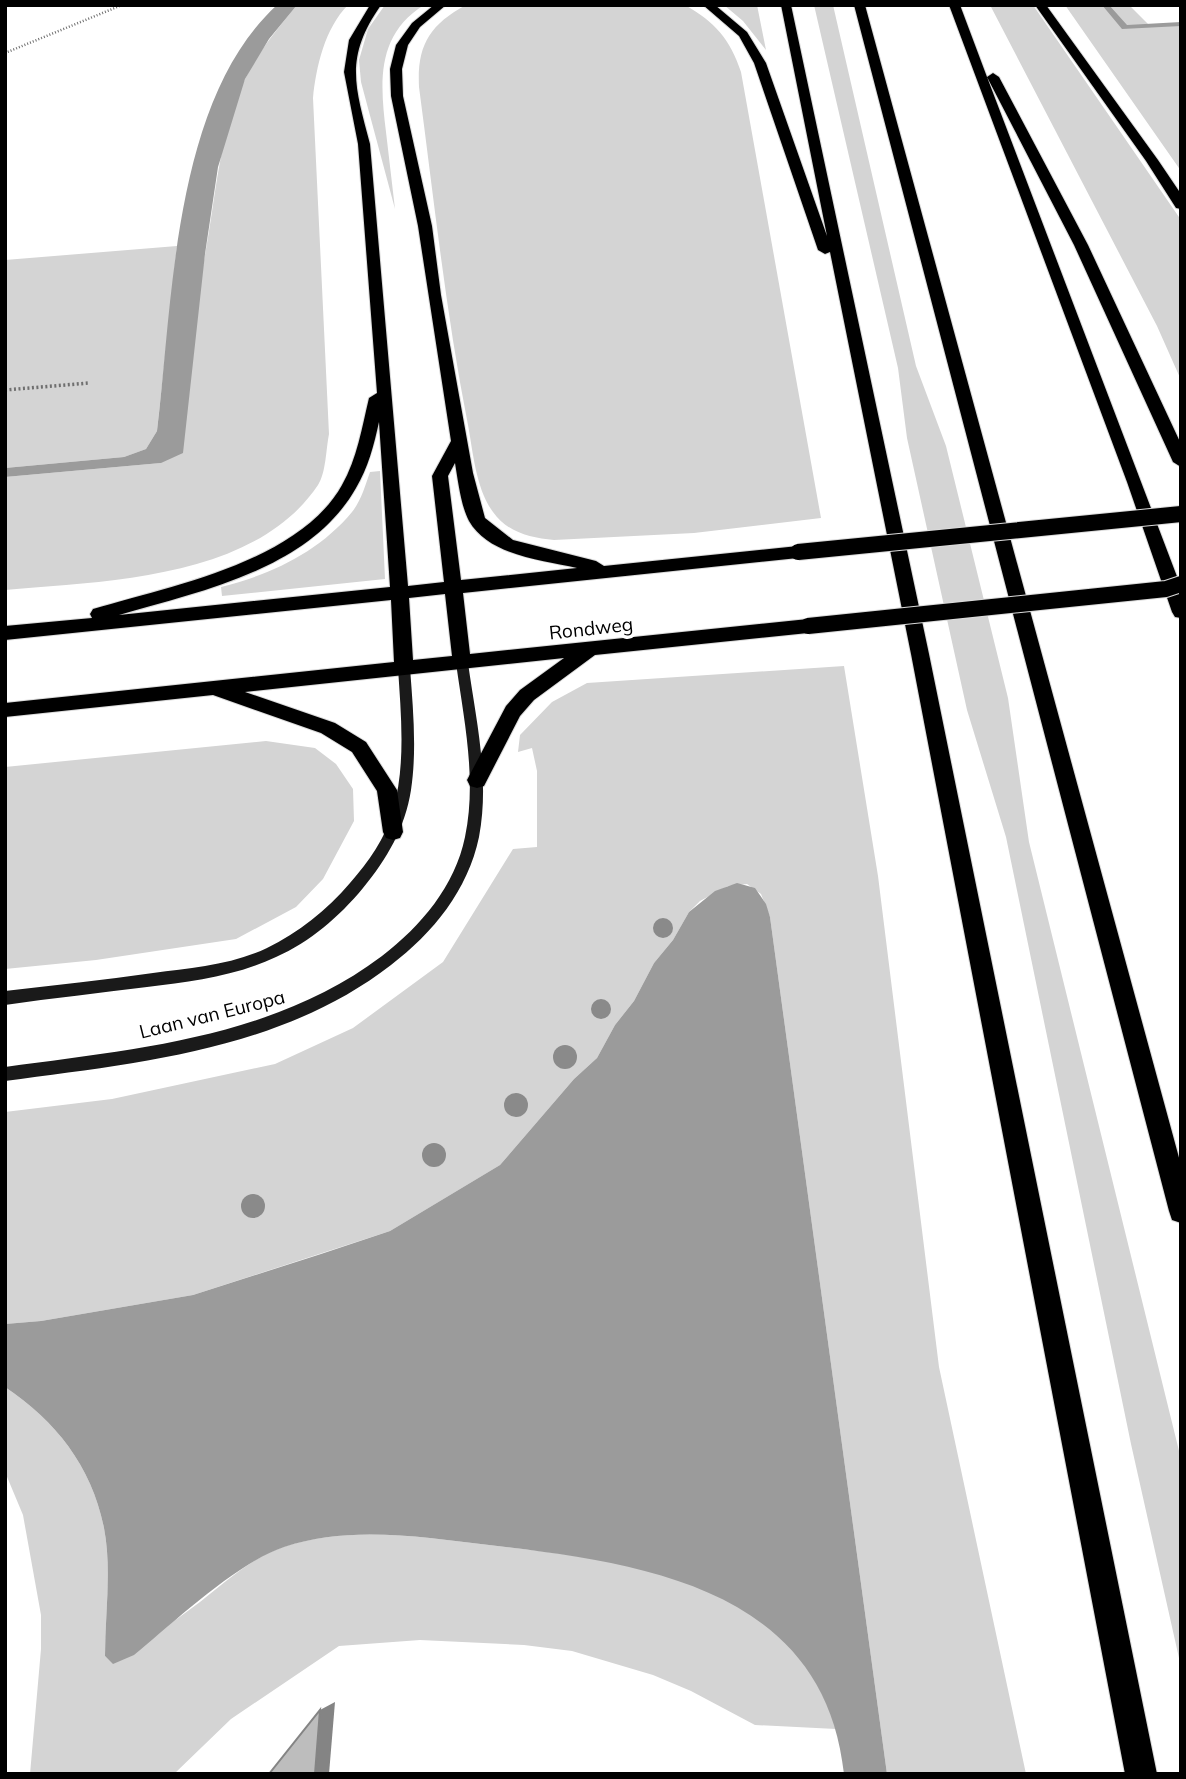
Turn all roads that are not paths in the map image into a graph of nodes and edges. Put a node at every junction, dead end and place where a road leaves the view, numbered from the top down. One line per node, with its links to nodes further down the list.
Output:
1 (376, 5): 10 (highway)
2 (441, 5): 11 (highway)
3 (708, 5): 9 (highway)
4 (786, 5): 9 (highway)
5 (859, 5): 30 (highway)
6 (955, 5): 12 (highway); 18 (highway)
7 (1040, 5): 8 (highway)
8 (1181, 205)
9 (852, 328): 31 (highway)
10 (382, 382): 17 (highway); 19 (highway)
11 (458, 443): 14 (highway); 15 (highway, Laan van Europa)
12 (1181, 462)
13 (1181, 514): 14 (highway, bridge)
14 (611, 571): 15 (highway)
15 (452, 588): 17 (highway); 22 (highway, Laan van Europa)
16 (1176, 588): 21 (highway, Rondweg, bridge)
17 (400, 593): 19 (highway); 23 (highway)
18 (1181, 612)
19 (48, 629): 20 (highway)
20 (5, 633)
21 (592, 649): 22 (highway, Rondweg); 26 (highway)
22 (462, 663): 23 (highway, Rondweg); 26 (street, Laan van Europa)
23 (404, 668): 24 (highway, Rondweg); 27 (street)
24 (212, 689): 25 (highway, Rondweg); 27 (highway)
25 (5, 710)
26 (477, 780): 29 (street, Laan van Europa)
27 (393, 832): 28 (street)
28 (5, 998)
29 (5, 1074)
30 (1181, 1211)
31 (1141, 1774)

